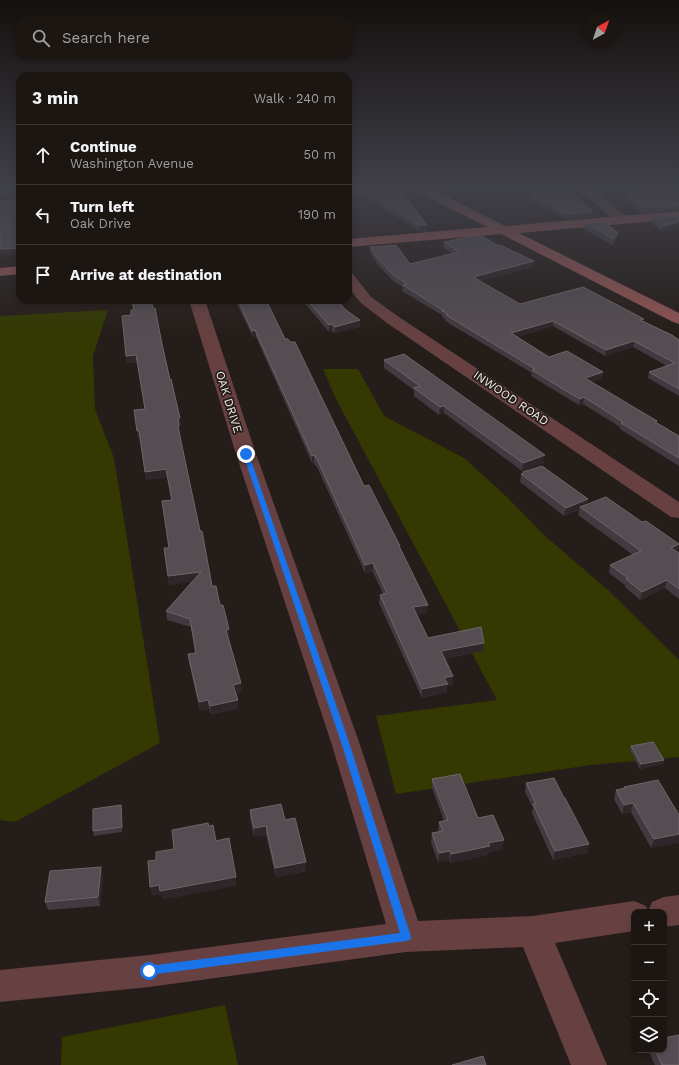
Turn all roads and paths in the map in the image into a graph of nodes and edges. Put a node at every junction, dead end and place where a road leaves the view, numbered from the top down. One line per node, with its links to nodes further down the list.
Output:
1 (423, 236): 3 (main road)
2 (515, 236): 8 (main road)
3 (352, 242)
4 (16, 270): 5 (main road)
5 (0, 272)
6 (352, 283): 9 (street, INWOOD ROAD)
7 (198, 304): 14 (street, OAK DRIVE)
8 (679, 319)
9 (679, 512)
10 (679, 910): 11 (street)
11 (667, 912)
12 (631, 916): 13 (street)
13 (533, 931): 14 (street); 16 (street)
14 (406, 937): 15 (street)
15 (0, 986)
16 (589, 1065)

